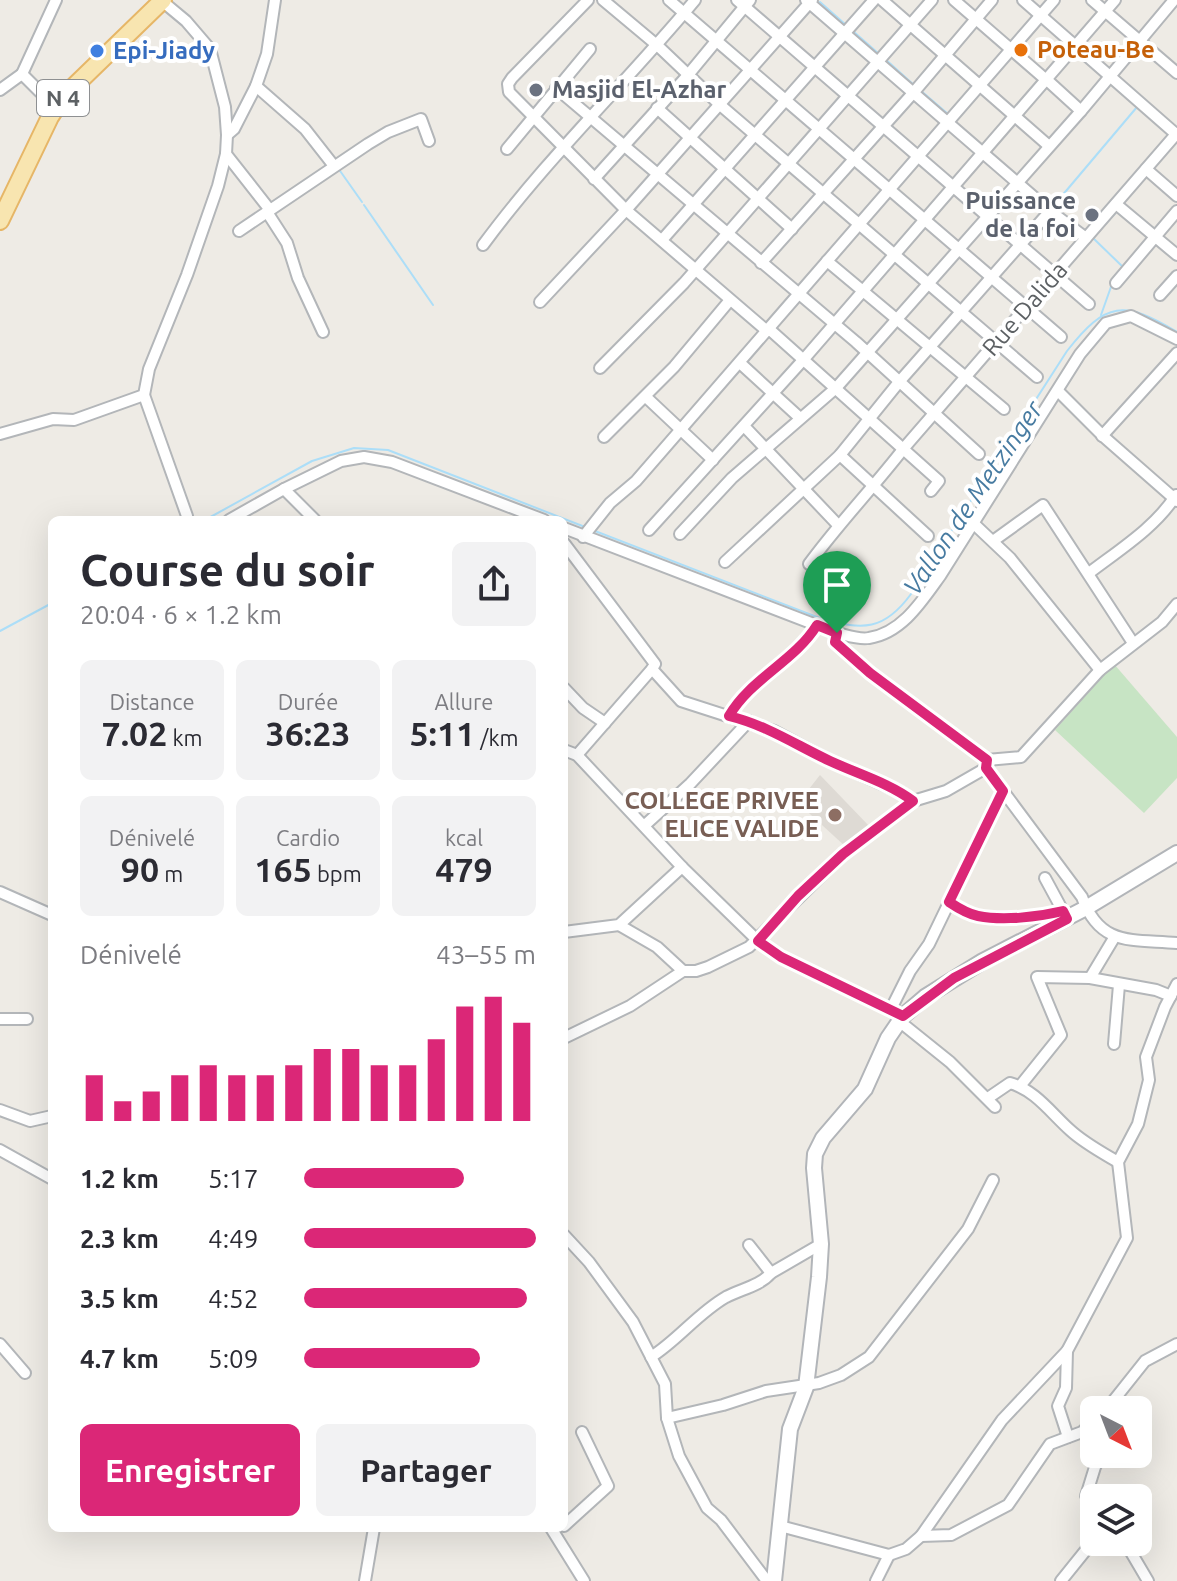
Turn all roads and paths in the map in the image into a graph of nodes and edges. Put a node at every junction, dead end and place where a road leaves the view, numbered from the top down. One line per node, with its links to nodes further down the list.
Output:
1 (56, 0): 38 (street)
2 (162, 0): 48 (main road, N 4); 60 (street)
3 (275, 0): 43 (street)
4 (588, 0): 54 (street)
5 (603, 0): 29 (street)
6 (669, 0): 21 (street)
7 (695, 0): 21 (street)
8 (874, 0): 25 (street)
9 (882, 0): 24 (street)
10 (932, 0): 24 (street)
11 (954, 0): 23 (street)
12 (992, 0): 23 (street)
13 (1023, 0): 22 (street)
14 (1054, 0): 22 (street)
15 (1092, 0): 20 (street)
16 (1115, 0): 20 (street)
17 (809, 1): 25 (street); 26 (street)
18 (744, 2): 26 (street); 27 (street)
19 (1172, 3): 28 (street)
20 (1105, 11): 28 (street); 30 (street)
21 (685, 13): 27 (street); 29 (street)
22 (1040, 16): 30 (street); 32 (street)
23 (976, 19): 32 (street); 33 (street)
24 (911, 24): 33 (street); 34 (street)
25 (844, 32): 34 (street); 35 (street)
26 (780, 38): 35 (street); 37 (street)
27 (715, 41): 37 (street); 39 (street)
28 (1140, 41): 36 (street); 40 (street)
29 (658, 46): 39 (street); 55 (street)
30 (1075, 46): 40 (street); 41 (street)
31 (590, 49): 44 (street)
32 (1012, 49): 41 (street); 42 (street)
33 (945, 55): 42 (street); 46 (street)
34 (879, 61): 46 (street); 47 (street)
35 (814, 68): 47 (street); 49 (street)
36 (1176, 70)
37 (750, 72): 49 (street); 50 (street)
38 (22, 74): 45 (street); 48 (street)
39 (688, 75): 50 (street); 51 (street)
40 (1110, 76): 52 (street); 59 (street)
41 (1046, 79): 52 (street); 53 (street)
42 (981, 85): 53 (street); 56 (street)
43 (256, 86): 60 (street); 73 (street)
44 (556, 88): 54 (street); 55 (street)
45 (0, 90)
46 (914, 92): 56 (street); 57 (street)
47 (848, 96): 57 (street); 58 (street)
48 (63, 97): 92 (main road, N 4)
49 (784, 101): 58 (street); 61 (street)
50 (719, 104): 61 (street); 62 (street)
51 (657, 108): 62 (street); 64 (street)
52 (1081, 111): 65 (street)
53 (1016, 116): 65 (street); 68 (street)
54 (533, 117): 66 (street); 67 (street)
55 (591, 117): 64 (street); 66 (street)
56 (949, 121): 68 (street); 70 (street)
57 (883, 125): 70 (street); 71 (street)
58 (818, 131): 71 (street); 72 (street)
59 (1177, 134): 74 (street, Rue Dalida)
60 (227, 135): 69 (street)
61 (755, 135): 72 (street); 75 (street)
62 (689, 138): 75 (street); 76 (street)
63 (429, 141): 73 (street)
64 (624, 145): 76 (street); 77 (street)
65 (1049, 146): 78 (street)
66 (564, 148): 77 (street); 101 (street)
67 (507, 149)
68 (983, 153): 78 (street); 79 (street)
69 (226, 154): 87 (street); 140 (street)
70 (920, 156): 79 (street); 80 (street)
71 (853, 160): 80 (street); 81 (street)
72 (788, 164): 81 (street); 83 (street)
73 (334, 166): 87 (street)
74 (1146, 169): 82 (street); 84 (street, Rue Dalida)
75 (723, 170): 83 (street); 85 (street)
76 (657, 173): 85 (street); 86 (street)
77 (594, 179): 86 (street)
78 (1017, 183): 88 (street); 90 (street)
79 (954, 186): 90 (street); 91 (street)
80 (889, 192): 91 (street); 93 (street)
81 (824, 193): 93 (street); 94 (street)
82 (1177, 196)
83 (757, 199): 94 (street); 96 (street)
84 (1116, 204): 97 (street); 98 (street, Rue Dalida)
85 (693, 205): 96 (street); 99 (street)
86 (626, 210): 99 (street); 117 (street)
87 (268, 211): 95 (street); 124 (street)
88 (1050, 211): 98 (street); 100 (street)
89 (1177, 211): 97 (street)
90 (988, 216): 100 (street); 102 (street)
91 (924, 220): 102 (street); 103 (street)
92 (0, 221)
93 (859, 224): 103 (street); 105 (street)
94 (792, 229): 106 (street)
95 (239, 231)
96 (727, 233): 106 (street); 107 (street)
97 (1155, 236): 104 (street); 112 (street)
98 (1086, 238): 108 (street, Rue Dalida)
99 (662, 240): 107 (street)
100 (1021, 244): 108 (street); 110 (street)
101 (483, 245)
102 (958, 250): 110 (street); 111 (street)
103 (894, 254): 111 (street); 113 (street)
104 (1177, 255)
105 (827, 261): 113 (street); 114 (street)
106 (761, 263): 114 (street)
107 (694, 271): 116 (street); 133 (street)
108 (1054, 275): 118 (street); 119 (street, Rue Dalida)
109 (1177, 276): 115 (street)
110 (992, 278): 119 (street); 120 (street)
111 (927, 282): 120 (street); 121 (street)
112 (1116, 283)
113 (862, 290): 121 (street); 122 (street)
114 (798, 294): 122 (street); 123 (street)
115 (1160, 295)
116 (730, 300): 123 (street); 141 (street)
117 (540, 302)
118 (1089, 304)
119 (1026, 308): 125 (street); 127 (street, Rue Dalida)
120 (962, 312): 127 (street); 128 (street)
121 (896, 319): 128 (street); 129 (street)
122 (833, 324): 129 (street); 131 (street)
123 (768, 330): 131 (street); 132 (street)
124 (323, 332)
125 (1061, 337)
126 (1177, 339): 138 (street)
127 (996, 342): 134 (street); 135 (street, Rue Dalida)
128 (930, 349): 135 (street); 136 (street)
129 (867, 353): 136 (street); 137 (street)
130 (1177, 353): 149 (street)
131 (804, 359): 137 (street); 139 (street)
132 (740, 363): 139 (street); 147 (street)
133 (600, 368)
134 (1037, 377)
135 (965, 378): 142 (street); 143 (street, Rue Dalida)
136 (899, 382): 143 (street); 145 (street)
137 (836, 388): 144 (street); 145 (street)
138 (1058, 391): 149 (street); 165 (street)
139 (772, 392): 144 (street); 146 (street)
140 (144, 395): 148 (street); 161 (street)
141 (646, 397): 147 (street); 150 (street)
142 (1004, 409)
143 (934, 413): 151 (street, Rue Dalida); 153 (street)
144 (800, 418): 152 (street)
145 (870, 420): 151 (street); 154 (street)
146 (744, 426): 152 (street); 155 (street)
147 (681, 429): 155 (street); 171 (street)
148 (0, 434)
149 (1102, 436): 160 (street)
150 (604, 437)
151 (904, 448): 156 (street, Rue Dalida); 159 (street)
152 (764, 449): 158 (street); 169 (street)
153 (979, 454)
154 (840, 455): 156 (street); 158 (street)
155 (713, 460): 168 (street)
156 (873, 485): 166 (street, Rue Dalida); 170 (street)
157 (284, 489): 162 (street); 163 (street); 164 (street)
158 (804, 490): 166 (street); 174 (street)
159 (931, 491)
160 (1176, 497): 176 (street)
161 (187, 516)
162 (236, 516)
163 (311, 516)
164 (534, 516)
165 (972, 522): 172 (street); 179 (street)
166 (838, 525): 175 (street, Rue Dalida)
167 (568, 530): 171 (street)
168 (649, 530)
169 (680, 534)
170 (928, 536)
171 (583, 537): 178 (street)
172 (993, 541): 176 (street); 182 (street)
173 (568, 548): 181 (street)
174 (725, 562)
175 (809, 564)
176 (1089, 573): 180 (street)
177 (1177, 604): 180 (street)
178 (817, 625): 179 (street); 184 (street)
179 (837, 633): 189 (street)
180 (1133, 643): 182 (street)
181 (652, 669): 184 (street); 186 (street)
182 (1100, 670): 189 (street)
183 (568, 692): 186 (street)
184 (729, 716): 185 (street)
185 (749, 721): 191 (street); 192 (street)
186 (605, 723): 188 (street)
187 (568, 752): 188 (street)
188 (577, 755): 192 (street)
189 (986, 764): 190 (street); 191 (street)
190 (1003, 791): 197 (street); 198 (street)
191 (913, 801): 204 (street)
192 (645, 825): 194 (street)
193 (1177, 853): 198 (street)
194 (682, 867): 201 (street); 204 (street)
195 (1045, 878): 200 (street)
196 (0, 892): 199 (street)
197 (949, 902): 200 (street); 211 (street)
198 (1086, 908): 200 (street); 203 (street)
199 (48, 913)
200 (1065, 915): 211 (street)
201 (619, 925): 202 (street); 206 (street)
202 (568, 931)
203 (1114, 938): 205 (street); 207 (street)
204 (758, 941): 206 (street); 211 (street)
205 (1177, 943)
206 (683, 971): 214 (street)
207 (1090, 978): 209 (street); 216 (street)
208 (1177, 984): 210 (street)
209 (1119, 985): 210 (street); 215 (street)
210 (1171, 996): 220 (street)
211 (898, 1016): 216 (street); 224 (street)
212 (0, 1019): 213 (street)
213 (27, 1019)
214 (568, 1036)
215 (1114, 1044)
216 (1020, 1086): 220 (street)
217 (0, 1110): 218 (street)
218 (48, 1117)
219 (0, 1150): 221 (street)
220 (1118, 1162): 229 (street)
221 (48, 1177)
222 (993, 1180): 232 (street)
223 (568, 1240): 230 (street)
224 (821, 1244): 226 (street); 232 (street)
225 (749, 1245): 226 (street)
226 (771, 1273): 230 (street)
227 (0, 1344): 231 (street)
228 (1177, 1344): 233 (street)
229 (1067, 1351): 237 (street); 242 (street)
230 (651, 1357): 234 (street)
231 (25, 1373)
232 (806, 1387): 234 (street); 239 (street)
233 (1120, 1395)
234 (667, 1418): 248 (street)
235 (582, 1432): 238 (street)
236 (1080, 1433): 237 (street)
237 (1068, 1437): 242 (street)
238 (568, 1520)
239 (780, 1526): 243 (street); 249 (street)
240 (373, 1532): 246 (street)
241 (560, 1532): 247 (street)
242 (921, 1536): 243 (street)
243 (889, 1555): 250 (street)
244 (1081, 1556): 251 (street)
245 (1133, 1556): 252 (street)
246 (365, 1581)
247 (584, 1581)
248 (767, 1581)
249 (774, 1581)
250 (876, 1581)
251 (1061, 1581)
252 (1148, 1581)

